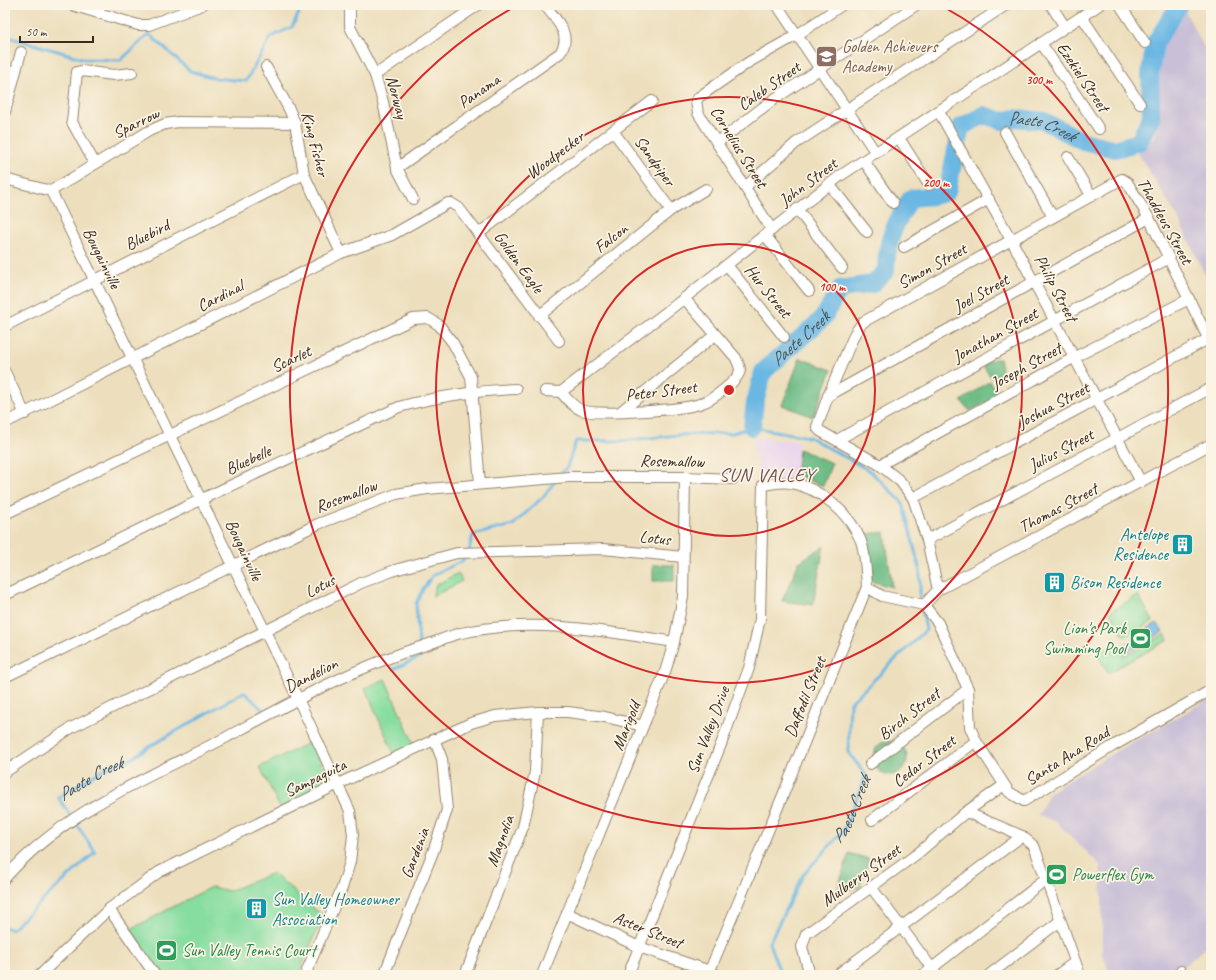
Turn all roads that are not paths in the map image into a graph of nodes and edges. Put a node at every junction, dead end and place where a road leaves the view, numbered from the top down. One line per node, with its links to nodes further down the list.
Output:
1 (72, 5): 2 (street)
2 (202, 5)
3 (350, 5): 22 (street, Norway)
4 (478, 5): 22 (street)
5 (545, 5): 38 (street, Panama)
6 (777, 5): 15 (street)
7 (842, 5): 15 (street)
8 (916, 5): 20 (street, Caleb Street)
9 (1006, 5): 25 (street)
10 (1052, 5): 14 (street)
11 (1099, 5): 13 (street, John Street)
12 (1120, 5): 17 (street)
13 (1082, 17): 14 (street, John Street); 24 (street)
14 (1066, 27): 16 (street, John Street)
15 (797, 35): 20 (street); 33 (street, Cornelius Street)
16 (1041, 43): 27 (street, John Street); 29 (street, Ezekiel Street)
17 (1145, 43)
18 (22, 52): 26 (street)
19 (266, 67): 28 (street, King Fisher)
20 (819, 70): 25 (street); 33 (street, Caleb Street)
21 (132, 73): 37 (street)
22 (375, 75): 38 (street, Norway)
23 (652, 101): 30 (street, Woodpecker)
24 (1140, 104)
25 (846, 111): 34 (street); 44 (street)
26 (5, 112)
27 (939, 112): 32 (street, John Street); 49 (street, Philip Street)
28 (295, 123): 37 (street, Sparrow); 39 (street, King Fisher)
29 (1099, 129)
30 (613, 131): 53 (street, Sandpiper); 58 (street, Woodpecker)
31 (1005, 132): 54 (street)
32 (899, 138): 34 (street, John Street); 43 (street)
33 (717, 143): 44 (street, Cornelius Street)
34 (876, 153): 36 (street, John Street)
35 (1068, 157): 47 (street)
36 (864, 161): 42 (street, John Street); 51 (street)
37 (95, 164): 46 (street, Sparrow)
38 (397, 168): 48 (street, Norway)
39 (304, 174): 61 (street, King Fisher); 65 (street, Bluebird)
40 (5, 179): 46 (street)
41 (1122, 179): 47 (street, Simon Street); 55 (street, Thaddeus Street)
42 (829, 184): 52 (street, John Street); 57 (street)
43 (929, 185)
44 (745, 187): 56 (street, Cornelius Street)
45 (706, 189): 53 (street, Falcon)
46 (51, 191): 65 (street, Bougainville)
47 (1091, 195): 54 (street, Simon Street)
48 (413, 199)
49 (989, 199): 59 (street, Philip Street); 60 (street)
50 (451, 203): 58 (street, Golden Eagle); 61 (street, Cardinal)
51 (893, 203)
52 (797, 209): 56 (street, John Street); 64 (street)
53 (671, 210): 70 (street, Falcon)
54 (1053, 217): 59 (street, Simon Street)
55 (1149, 218): 62 (street, Thaddeus Street); 66 (street, Joel Street)
56 (769, 232): 63 (street, John Street); 67 (street, Cornelius Street)
57 (867, 232)
58 (478, 234): 70 (street, Golden Eagle)
59 (1011, 240): 66 (street, Philip Street); 85 (street, Simon Street)
60 (904, 247)
61 (341, 253): 78 (street, Cardinal)
62 (1169, 258): 69 (street, Thaddeus Street); 71 (street, Jonathan Street)
63 (727, 265): 68 (street, John Street); 74 (street, Hur Street)
64 (842, 268)
65 (95, 279): 72 (street, Bluebird); 78 (street, Bougainville)
66 (1034, 282): 71 (street, Philip Street); 85 (street, Joel Street)
67 (809, 291)
68 (684, 298): 73 (street, Peter Street); 84 (street, John Street)
69 (1189, 299): 76 (street, Thaddeus Street); 77 (street, Joseph Street)
70 (539, 316): 75 (street, Golden Eagle)
71 (1055, 320): 77 (street, Philip Street); 92 (street, Jonathan Street)
72 (5, 326)
73 (715, 335): 87 (street); 87 (street, Peter Street)
74 (784, 337)
75 (559, 341)
76 (1210, 341): 86 (street, Joshua Street)
77 (1075, 357): 86 (street, Philip Street); 94 (street, Joseph Street)
78 (134, 358): 88 (street, Cardinal); 90 (street, Bougainville)
79 (5, 372): 88 (street)
80 (1211, 388): 91 (street, Julius Street)
81 (516, 389): 82 (street, Bluebelle)
82 (472, 391): 90 (street, Scarlet); 98 (street, Scarlet); 101 (street, Bluebelle)
83 (545, 391): 84 (street)
84 (561, 392): 87 (street, Peter Street)
85 (828, 396): 92 (street, Simon Street)
86 (1097, 400): 91 (street, Philip Street); 100 (street, Joshua Street)
87 (620, 412)
88 (25, 414): 89 (street, Cardinal)
89 (5, 423)
90 (171, 434): 101 (street, Bougainville); 102 (street, Scarlet)
91 (1118, 438): 97 (street, Philip Street); 103 (street, Julius Street)
92 (837, 440): 94 (street)
93 (1211, 444): 97 (street, Thomas Street)
94 (880, 465): 100 (street)
95 (685, 477): 96 (street, Rosemallow); 98 (street, Rosemallow); 104 (street, Marigold)
96 (733, 479)
97 (1141, 482): 107 (street, Thomas Street)
98 (480, 484): 105 (street, Rosemallow)
99 (763, 485): 106 (street, Daffodil Street); 134 (street, Sun Valley Drive)
100 (913, 498): 103 (street)
101 (202, 499): 105 (street, Bougainville); 108 (street, Bluebelle)
102 (5, 514)
103 (927, 540): 107 (street)
104 (683, 557): 110 (street, Lotus); 111 (street, Marigold)
105 (233, 565): 110 (street, Bougainville); 112 (street, Rosemallow)
106 (867, 587): 109 (street); 137 (street, Daffodil Street)
107 (938, 590): 109 (street, Thomas Street)
108 (5, 595)
109 (924, 605): 113 (street, Santa Ana Road)
110 (265, 632): 115 (street, Bougainville); 121 (street, Lotus)
111 (674, 642): 115 (street, Dandelion); 117 (street, Marigold)
112 (5, 677)
113 (968, 689): 119 (street, Santa Ana Road); 120 (street, Birch Street)
114 (1211, 690): 123 (street, Santa Ana Road)
115 (298, 699): 122 (street, Bougainville); 127 (street, Dandelion)
116 (538, 712): 117 (street, Sampaguita); 118 (street, Sampaguita); 142 (street, Magnolia)
117 (643, 726): 131 (street, Marigold)
118 (434, 739): 122 (street, Sampaguita); 141 (street, Gardenia)
119 (976, 741): 123 (street, Santa Ana Road); 125 (street, Cedar Street)
120 (870, 764)
121 (5, 772)
122 (338, 784): 130 (street, Sampaguita); 140 (street, Bougainville)
123 (1004, 785): 124 (street, Mulberry Street)
124 (966, 812): 126 (street); 129 (street, Mulberry Street)
125 (872, 820)
126 (1022, 836): 128 (street); 133 (street)
127 (5, 878)
128 (1046, 880): 132 (street); 136 (street)
129 (871, 887): 133 (street); 145 (street, Mulberry Street)
130 (109, 909): 138 (street, Sampaguita); 139 (street)
131 (567, 913): 134 (street, Aster Street); 143 (street, Marigold)
132 (1060, 921): 135 (street); 148 (street)
133 (901, 927): 136 (street); 146 (street)
134 (639, 947): 137 (street, Aster Street); 144 (street, Sun Valley Drive)
135 (1075, 962): 149 (street); 150 (street)
136 (935, 972): 147 (street)
137 (712, 974)
138 (40, 975)
139 (155, 975)
140 (305, 975)
141 (384, 975)
142 (465, 975)
143 (542, 975)
144 (628, 975)
145 (810, 975)
146 (837, 975)
147 (923, 975)
148 (990, 975)
149 (1057, 975)
150 (1080, 975)

